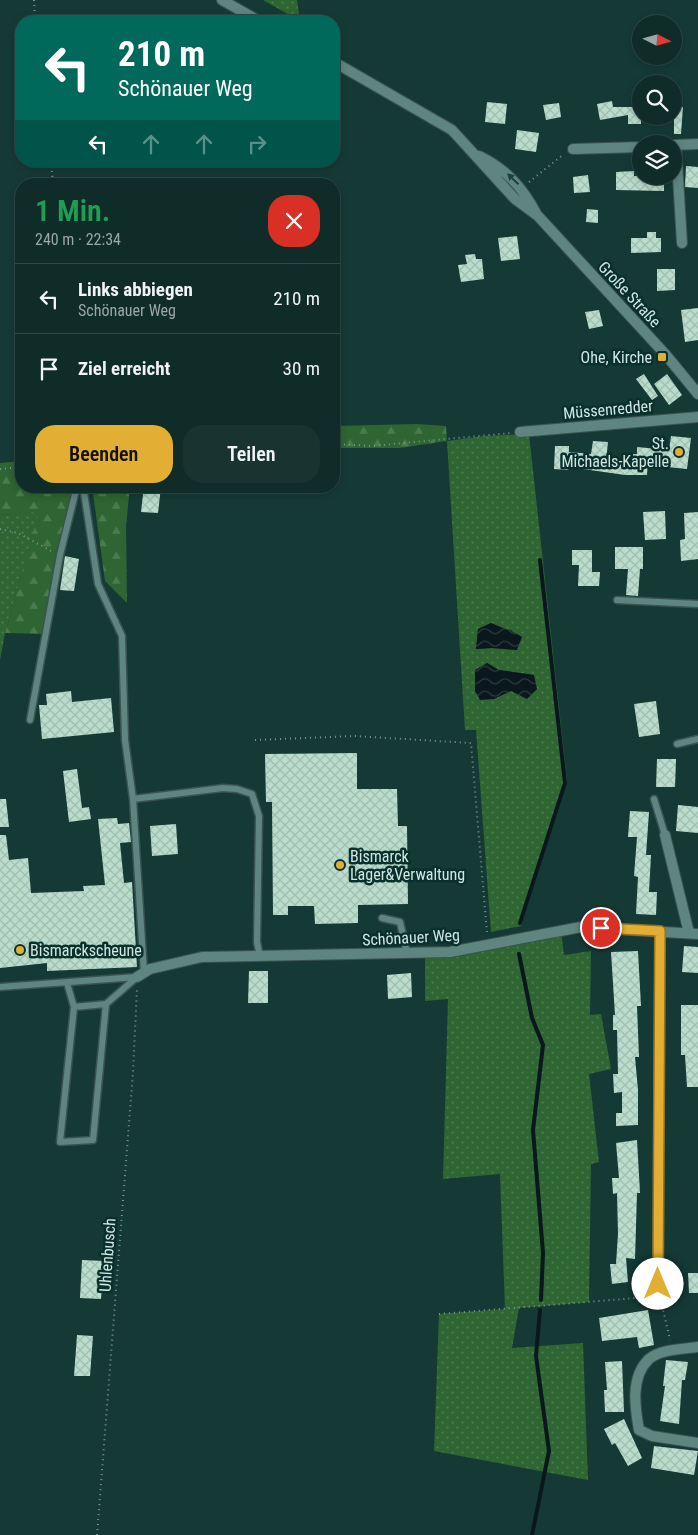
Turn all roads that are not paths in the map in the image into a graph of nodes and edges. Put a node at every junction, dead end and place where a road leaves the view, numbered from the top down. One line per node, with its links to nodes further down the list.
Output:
1 (222, 0): 2 (street)
2 (248, 15)
3 (340, 65): 8 (street, Große Straße)
4 (698, 144): 5 (street)
5 (682, 145)
6 (632, 148): 7 (street)
7 (573, 149)
8 (476, 154): 10 (street, Große Straße); 10 (street, Große Straße, one-way to 8)
9 (678, 185): 11 (street)
10 (538, 216): 12 (street, Große Straße)
11 (682, 243)
12 (698, 394)
13 (698, 417): 14 (street, Müssenredder)
14 (520, 432)
15 (75, 493): 19 (lane)
16 (84, 493): 22 (lane)
17 (617, 600): 18 (lane)
18 (698, 604)
19 (30, 720)
20 (698, 739): 21 (lane)
21 (677, 744)
22 (133, 799): 29 (lane); 30 (lane)
23 (654, 799): 24 (lane)
24 (664, 835): 27 (street, Schönauer Weg)
25 (382, 918): 28 (lane)
26 (660, 931): 27 (street, Schönauer Weg); 28 (street, Schönauer Weg); 35 (street)
27 (693, 933)
28 (407, 953): 29 (street, Schönauer Weg)
29 (260, 957): 30 (street, Schönauer Weg)
30 (140, 975): 31 (lane); 33 (lane)
31 (67, 984): 32 (lane); 34 (lane)
32 (0, 987)
33 (106, 1004): 34 (lane); 34 (lane)
34 (74, 1007)
35 (658, 1284)
36 (698, 1347): 37 (street)
37 (698, 1443)

